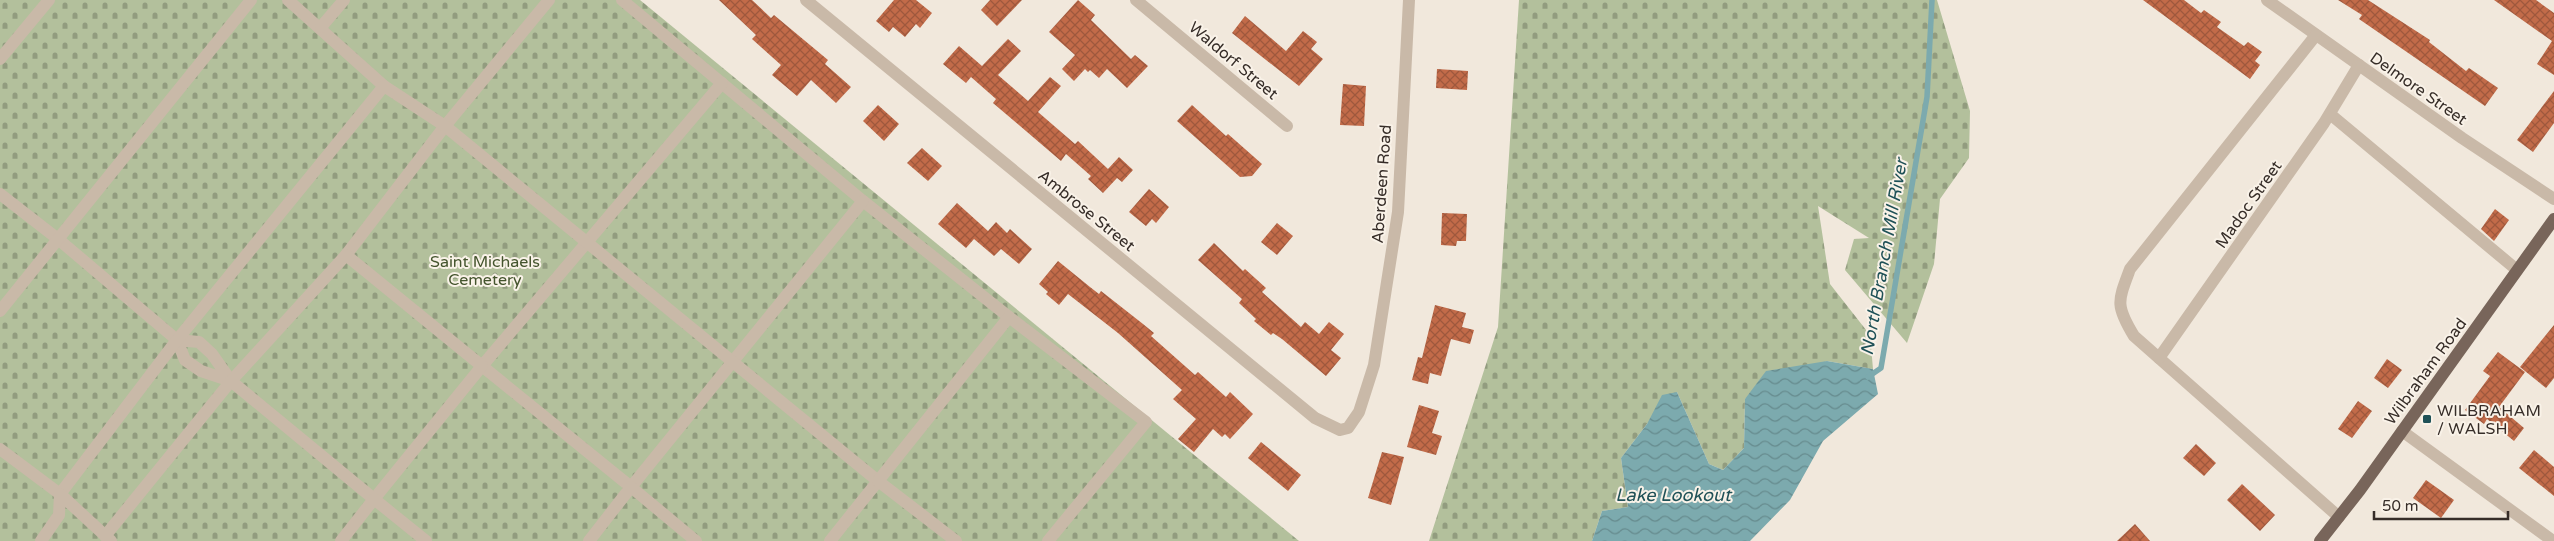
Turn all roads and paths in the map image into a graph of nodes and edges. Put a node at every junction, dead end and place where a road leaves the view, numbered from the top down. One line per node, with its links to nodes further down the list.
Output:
1 (49, 0): 13 (street)
2 (251, 0): 24 (street)
3 (288, 0): 11 (street)
4 (344, 0): 11 (street)
5 (550, 0): 18 (street)
6 (622, 0): 15 (street)
7 (806, 0): 35 (street, Ambrose Street)
8 (1136, 0): 19 (street, Waldorf Street)
9 (1409, 0): 35 (street, Aberdeen Road)
10 (2268, 0): 12 (street, Delmore Street)
11 (321, 27): 16 (street)
12 (2316, 35): 14 (street, Delmore Street); 31 (street)
13 (0, 59)
14 (2359, 65): 17 (street, Madoc Street); 22 (street, Delmore Street)
15 (722, 83): 21 (street); 25 (street)
16 (384, 86): 18 (street); 30 (street)
17 (2330, 114): 27 (street); 31 (street, Madoc Street)
18 (445, 126): 25 (street); 26 (street)
19 (1287, 126)
20 (0, 194): 24 (street)
21 (863, 200): 29 (street); 32 (street)
22 (2554, 200)
23 (2554, 219): 27 (main road, Wilbraham Road)
24 (58, 239): 28 (street); 30 (street)
25 (587, 244): 32 (street); 33 (street)
26 (346, 255): 33 (street); 34 (street)
27 (2517, 270): 36 (main road, Wilbraham Road)
28 (0, 311)
29 (1009, 317): 38 (street); 51 (street)
30 (177, 340): 34 (street); 34 (street); 40 (street)
31 (2159, 358): 42 (street)
32 (734, 361): 38 (street); 39 (street)
33 (482, 366): 39 (street); 41 (street)
34 (231, 381): 41 (street); 43 (street)
35 (1352, 424)
36 (2402, 431): 42 (main road, Wilbraham Road); 53 (street)
37 (0, 449): 40 (street)
38 (878, 481): 49 (street); 50 (street)
39 (631, 487): 47 (street); 48 (street)
40 (60, 494): 43 (street); 44 (street)
41 (374, 499): 45 (street); 46 (street)
42 (2339, 517): 52 (main road, Wilbraham Road)
43 (108, 539)
44 (41, 541)
45 (341, 541)
46 (426, 541)
47 (589, 541)
48 (696, 541)
49 (830, 541)
50 (956, 541)
51 (1048, 541)
52 (2320, 541)
53 (2553, 541)

